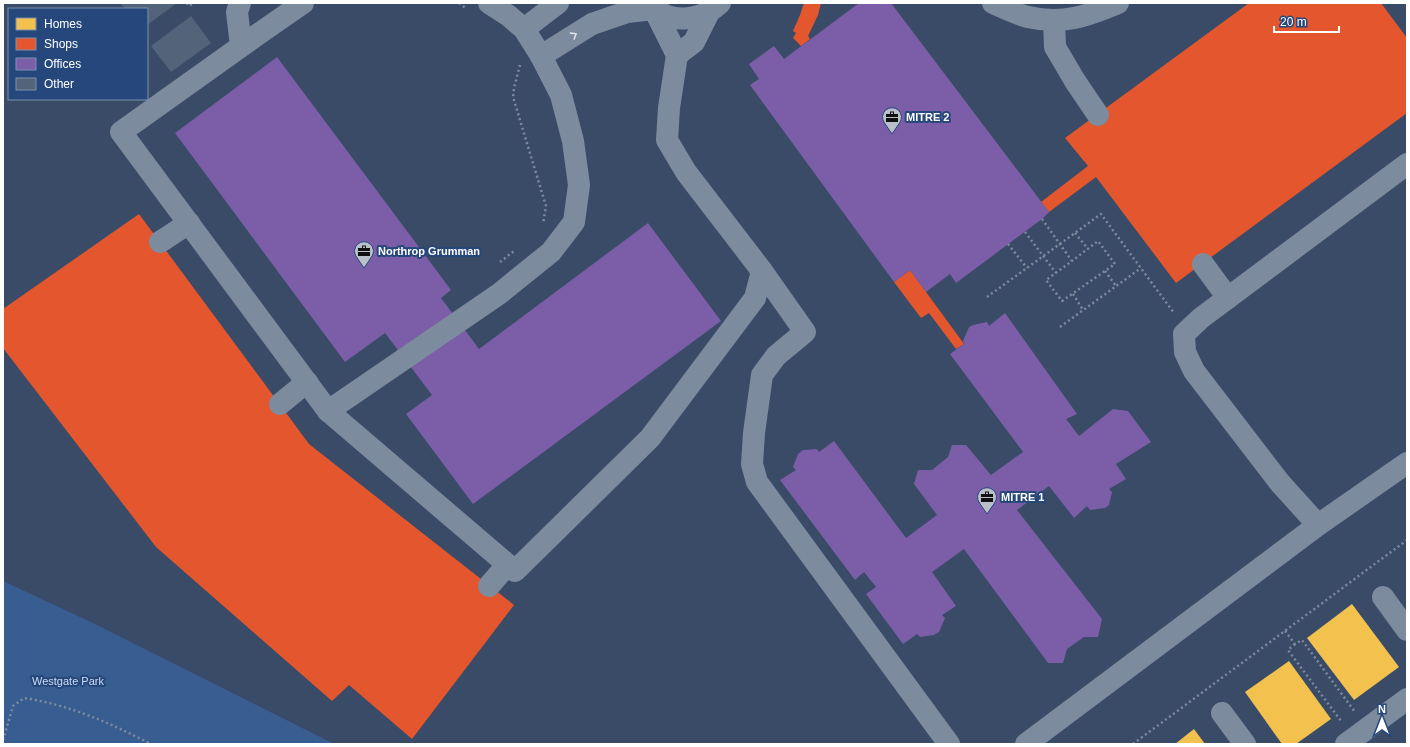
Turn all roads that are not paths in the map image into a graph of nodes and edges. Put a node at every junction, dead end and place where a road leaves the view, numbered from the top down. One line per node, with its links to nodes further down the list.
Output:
1 (240, 3): 11 (street)
2 (303, 3): 11 (street)
3 (489, 3): 10 (street)
4 (558, 3): 10 (street)
5 (993, 3): 9 (street)
6 (1118, 3): 9 (street)
7 (651, 6): 8 (street); 12 (street); 13 (street, one-way to 7)
8 (715, 8): 12 (street)
9 (1054, 20): 14 (street)
10 (524, 29): 13 (street)
11 (241, 46): 16 (street)
12 (676, 55): 19 (street)
13 (541, 56): 23 (street)
14 (1098, 115)
15 (1407, 164): 20 (street)
16 (189, 223): 17 (street); 21 (street)
17 (160, 242)
18 (1203, 264): 20 (street)
19 (762, 271): 26 (street); 33 (street)
20 (1228, 298): 25 (street)
21 (307, 382): 22 (street); 23 (street)
22 (280, 404)
23 (328, 412): 26 (street)
24 (1407, 463): 25 (street)
25 (1318, 525): 34 (street)
26 (507, 565): 27 (street)
27 (489, 586)
28 (1383, 597): 29 (street)
29 (1407, 630)
30 (1407, 699): 32 (street)
31 (1222, 713): 35 (street)
32 (1356, 737)
33 (949, 744)
34 (1026, 744)
35 (1245, 744)

